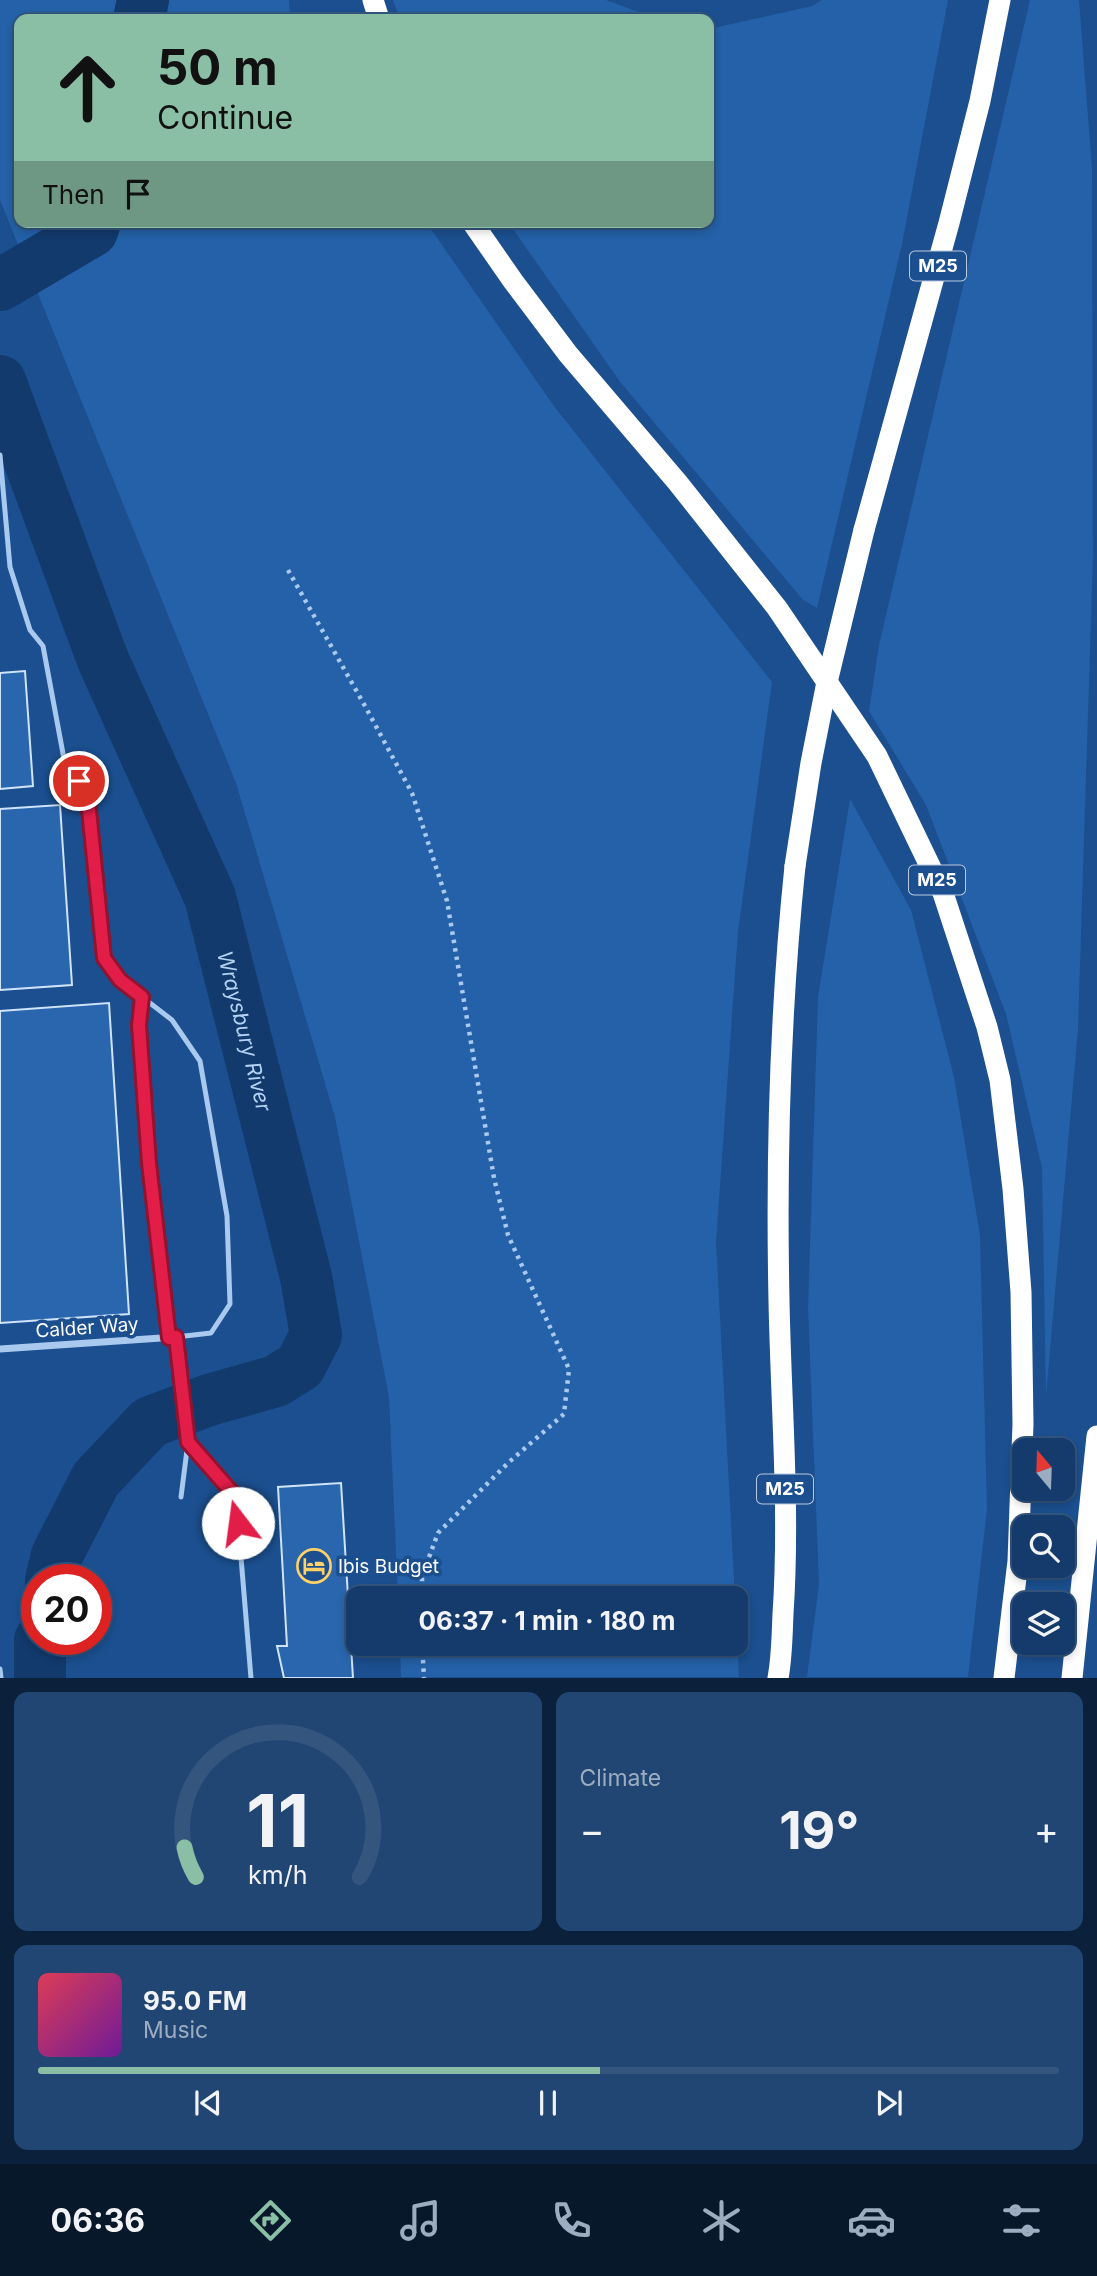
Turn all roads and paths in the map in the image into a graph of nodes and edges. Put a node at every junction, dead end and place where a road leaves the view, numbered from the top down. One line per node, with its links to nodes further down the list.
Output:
1 (1000, 0): 17 (highway, M25, bridge)
2 (476, 228): 18 (highway, M25)
3 (0, 455): 5 (lane)
4 (288, 570): 11 (path)
5 (142, 997): 6 (lane); 6 (lane)
6 (173, 1337): 7 (street, Calder Way); 9 (lane)
7 (0, 1349)
8 (1097, 1436): 19 (highway)
9 (188, 1442): 10 (lane); 15 (lane)
10 (181, 1497)
11 (422, 1586)
12 (423, 1656): 16 (path)
13 (0, 1669): 14 (lane)
14 (1, 1678)
15 (251, 1678)
16 (424, 1678)
17 (778, 1678)
18 (1004, 1678)
19 (1072, 1678)

